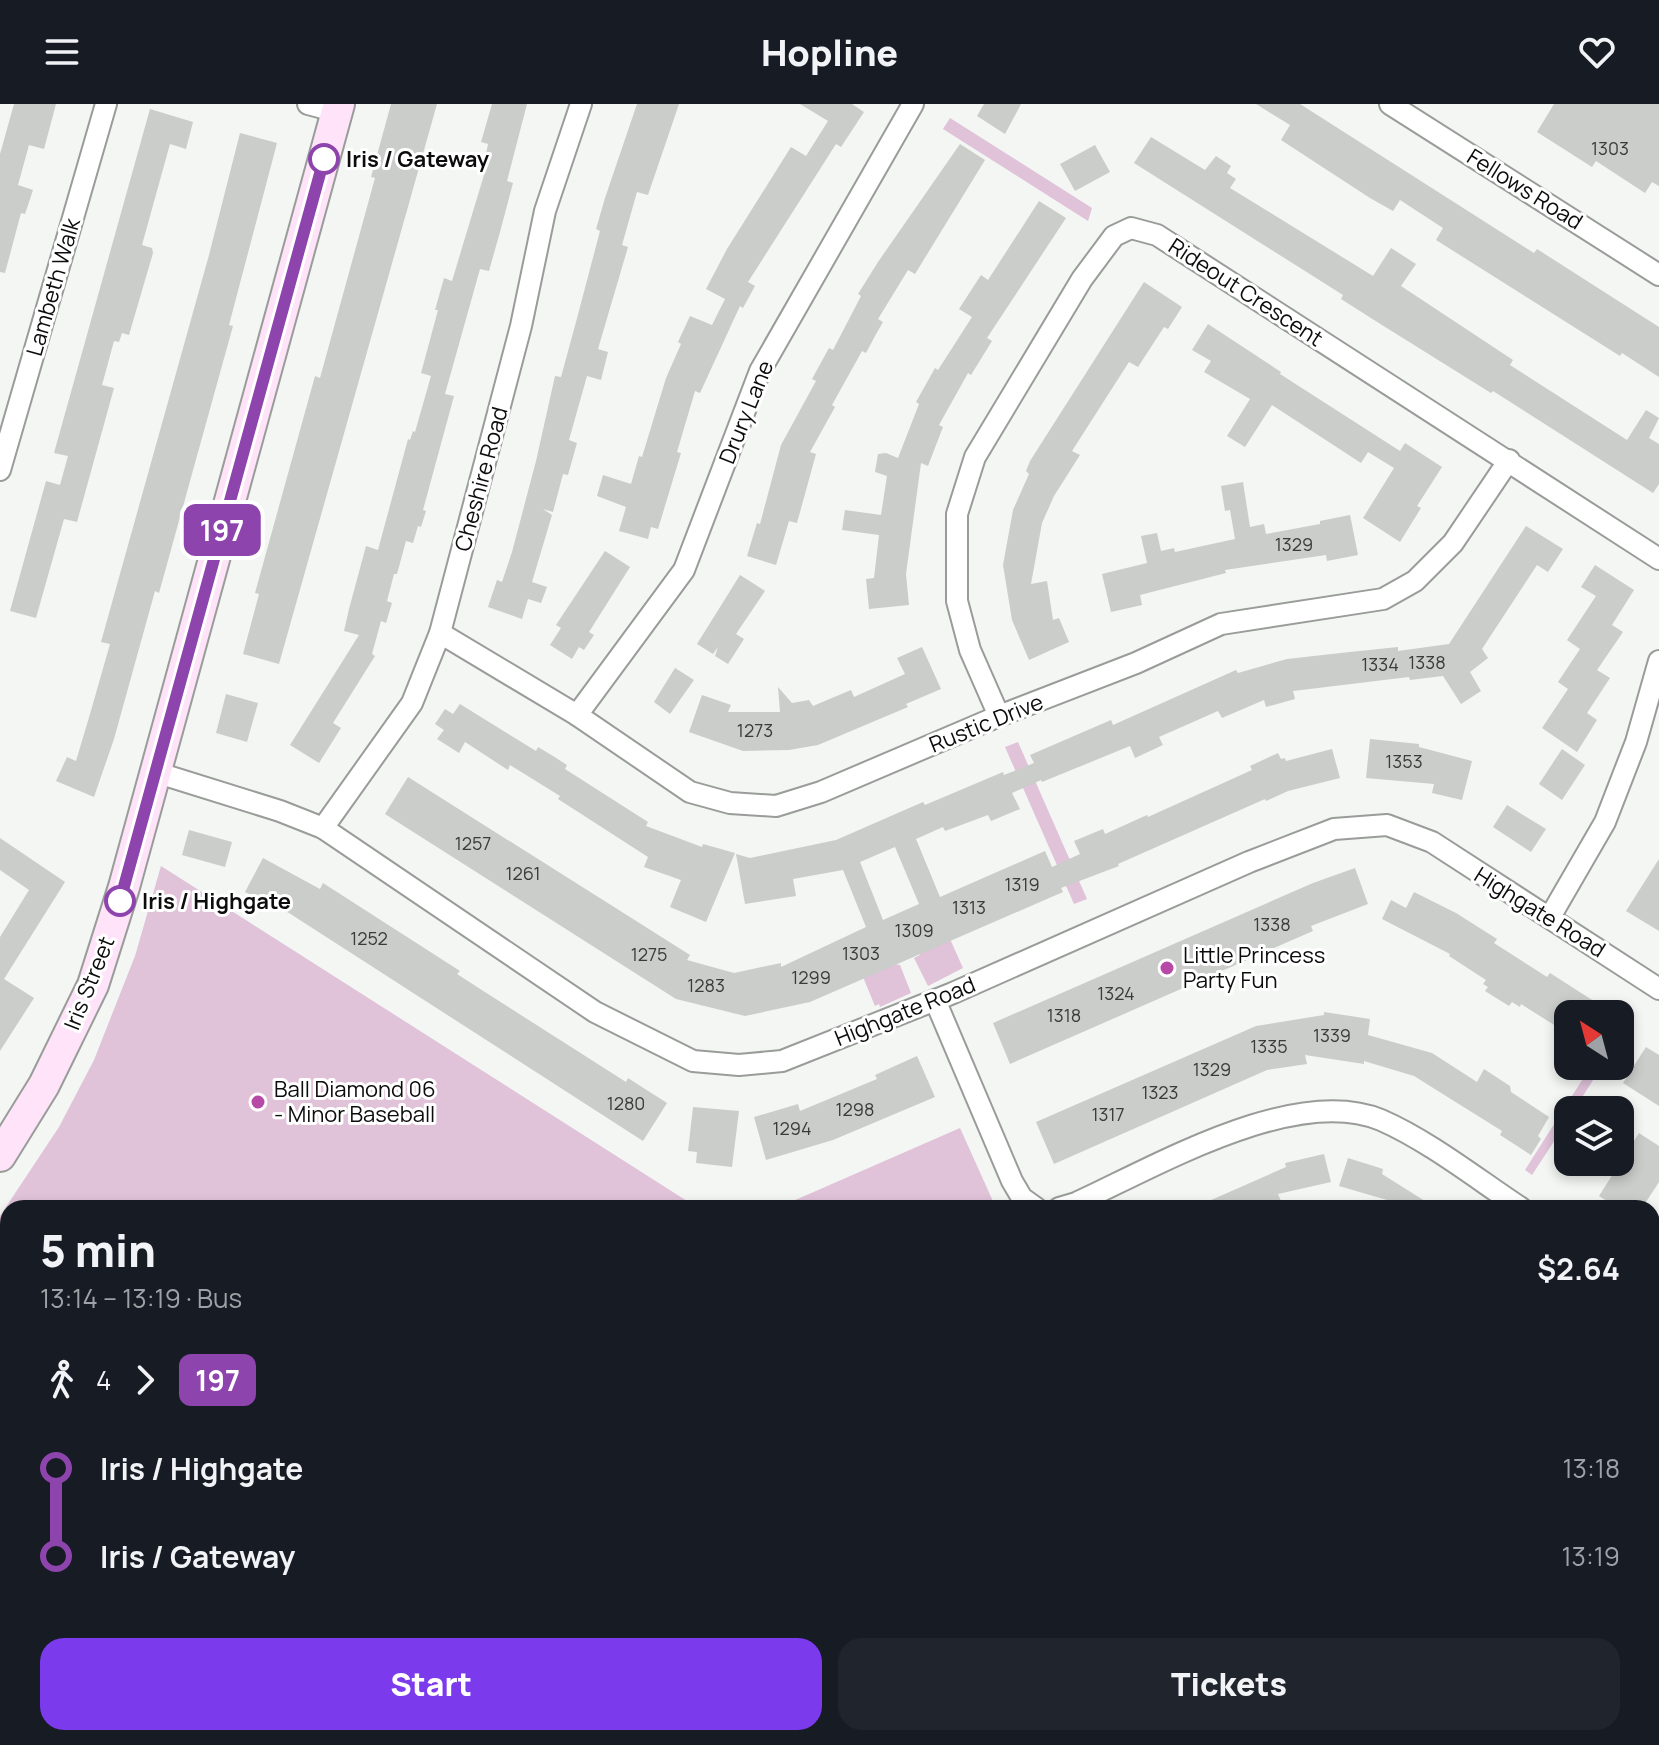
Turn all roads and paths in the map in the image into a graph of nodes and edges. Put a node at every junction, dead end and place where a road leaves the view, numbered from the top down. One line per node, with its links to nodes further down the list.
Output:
1 (106, 104): 9 (street, Lambeth Walk)
2 (308, 104): 6 (street)
3 (581, 104): 11 (street, Cheshire Road)
4 (913, 104): 13 (street, Drury Lane)
5 (1390, 104): 7 (street, Fellows Road)
6 (338, 108): 15 (street, Iris Street)
7 (1659, 275)
8 (1509, 460): 10 (street, Rideout Crescent); 14 (street, Rustic Drive); 14 (street, Rideout Crescent)
9 (0, 470)
10 (1659, 559)
11 (440, 633): 13 (street, Rustic Drive); 16 (street, Cheshire Road)
12 (1659, 661): 17 (street)
13 (577, 715): 14 (street, Rustic Drive)
14 (999, 716)
15 (155, 772): 16 (street, Highgate Road); 20 (street, Iris Street)
16 (323, 828): 19 (street, Highgate Road)
17 (1550, 917): 18 (street, Highgate Road); 19 (street, Highgate Road)
18 (1659, 989)
19 (935, 1000): 21 (street)
20 (0, 1156)
21 (1025, 1200)
22 (1083, 1200): 23 (street)
23 (1509, 1200)

